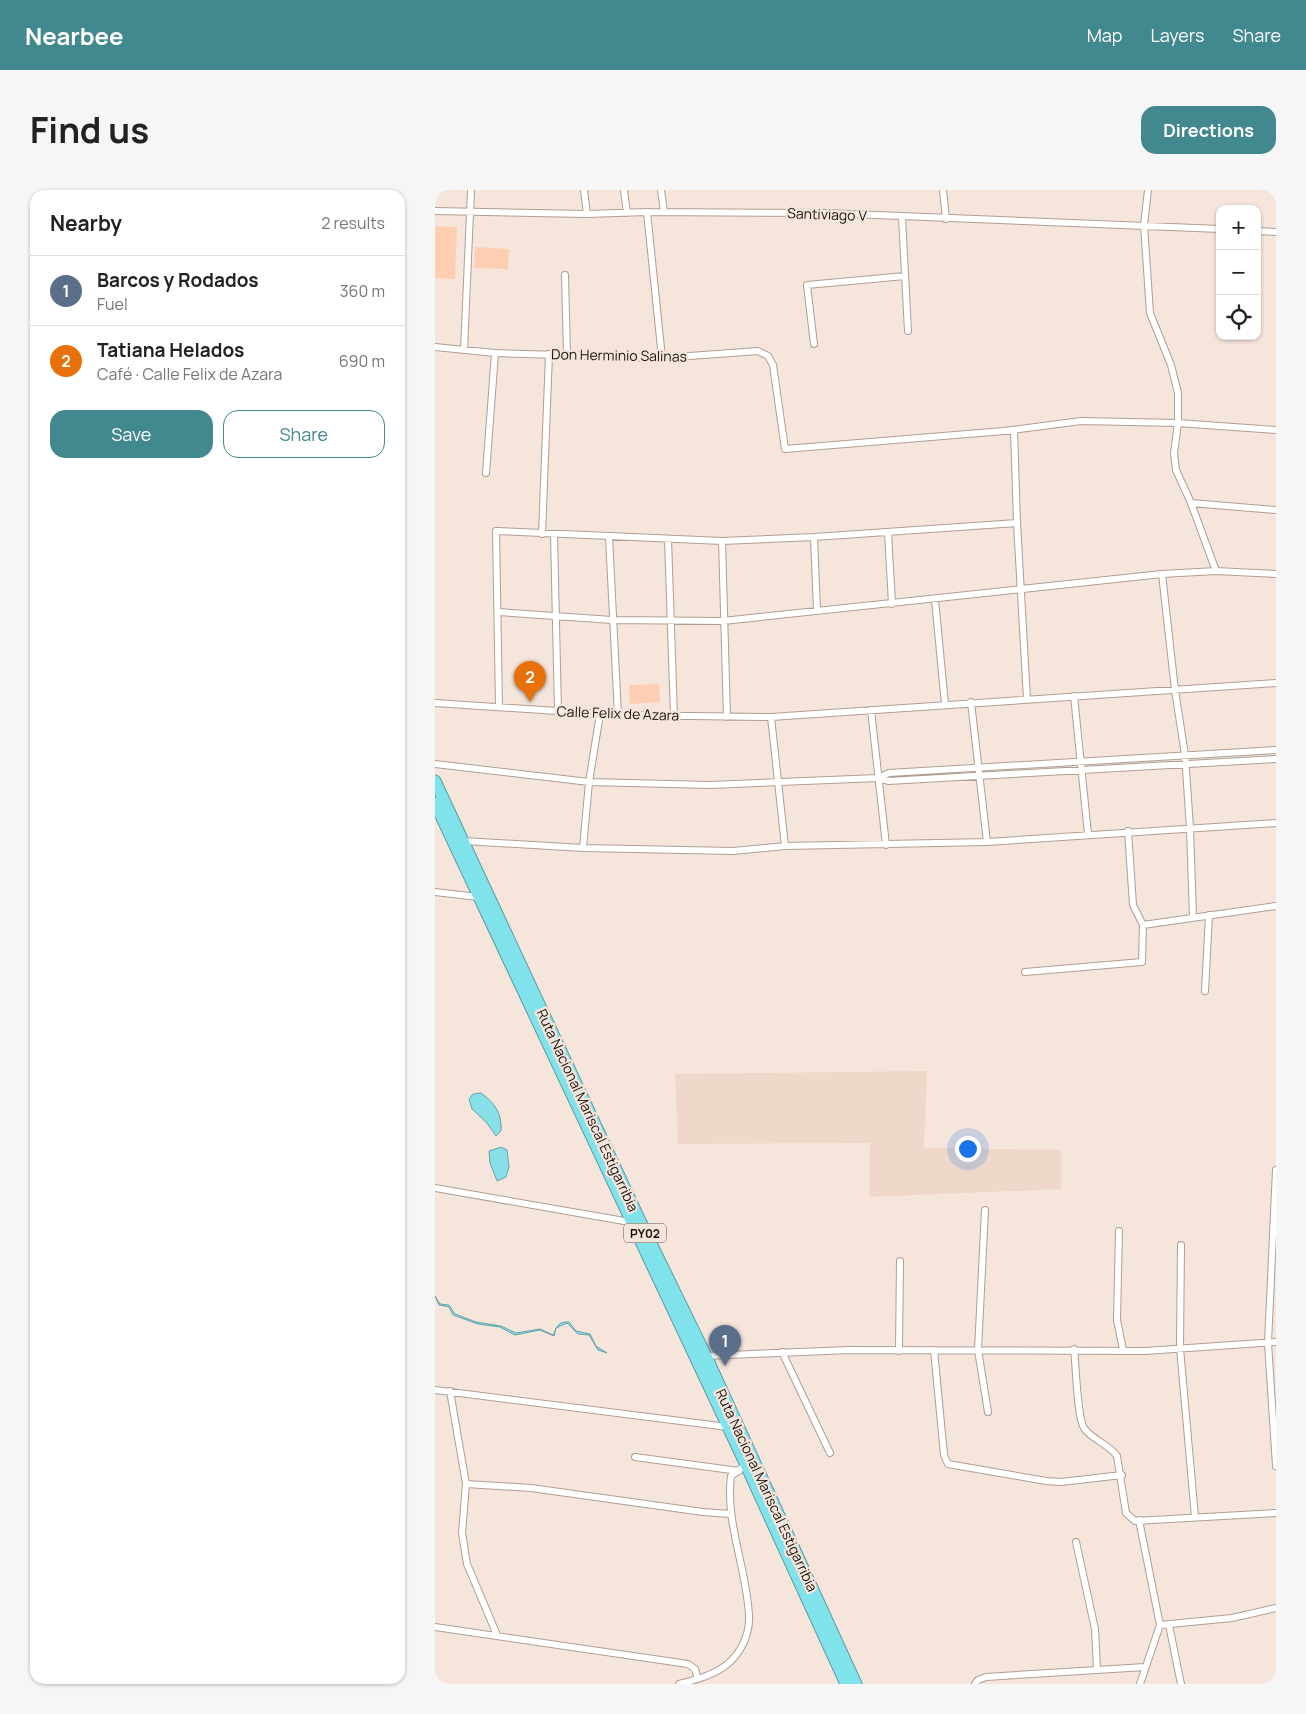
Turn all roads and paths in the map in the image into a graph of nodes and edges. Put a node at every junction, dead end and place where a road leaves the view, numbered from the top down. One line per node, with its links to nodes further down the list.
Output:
1 (471, 190): 8 (street)
2 (584, 190): 12 (street)
3 (624, 190): 11 (street)
4 (661, 190): 10 (street)
5 (943, 190): 14 (street)
6 (1148, 190): 15 (street)
7 (435, 211): 8 (street, Santiviago V)
8 (470, 212): 12 (street, Santiviago V); 24 (street)
9 (647, 212): 10 (street, Santiviago V); 11 (street, Santiviago V); 28 (street)
10 (664, 212): 13 (street, Santiviago V)
11 (627, 213): 12 (street, Santiviago V)
12 (587, 214)
13 (902, 217): 14 (street, Santiviago V); 20 (street)
14 (946, 219): 15 (street, Santiviago V)
15 (1144, 226): 16 (street, Santiviago V); 29 (street)
16 (1216, 229)
17 (1261, 231): 18 (street)
18 (1276, 232)
19 (565, 275): 27 (street)
20 (905, 276): 21 (street); 22 (street)
21 (908, 331)
22 (814, 344)
23 (435, 348): 24 (street, Don Herminio Salinas)
24 (464, 350): 25 (street, Don Herminio Salinas)
25 (495, 353): 26 (street, Don Herminio Salinas); 32 (street)
26 (549, 354): 27 (street, Don Herminio Salinas); 37 (street)
27 (567, 355): 28 (street, Don Herminio Salinas)
28 (662, 358): 30 (street, Don Herminio Salinas)
29 (1178, 423): 30 (street); 31 (street); 33 (street)
30 (1014, 430): 35 (street)
31 (1276, 430)
32 (486, 473)
33 (1191, 503): 34 (street); 43 (street)
34 (1276, 510)
35 (1017, 523): 36 (street); 46 (street)
36 (888, 532): 40 (street); 48 (street)
37 (543, 534): 38 (street); 49 (street)
38 (554, 535): 39 (street); 51 (street)
39 (609, 537): 41 (street); 52 (street)
40 (814, 537): 42 (street); 50 (street)
41 (668, 539): 42 (street); 54 (street)
42 (722, 541): 53 (street)
43 (1216, 571): 44 (street); 45 (street)
44 (1162, 574): 46 (street); 56 (street)
45 (1276, 574)
46 (1021, 590): 47 (street); 58 (street)
47 (935, 600): 48 (street); 61 (street)
48 (892, 604): 50 (street)
49 (498, 612): 51 (street); 62 (street)
50 (817, 612): 53 (street)
51 (555, 616): 52 (street); 64 (street)
52 (612, 620): 54 (street); 66 (street)
53 (723, 621): 54 (street); 68 (street)
54 (671, 622): 67 (street)
55 (1276, 683): 56 (street, Calle Felix de Azara)
56 (1175, 690): 57 (street, Calle Felix de Azara); 71 (street)
57 (1074, 696): 58 (street, Calle Felix de Azara); 73 (street)
58 (1027, 699): 59 (street, Calle Felix de Azara)
59 (971, 702): 61 (street, Calle Felix de Azara); 76 (street)
60 (435, 703): 62 (street, Calle Felix de Azara)
61 (945, 704): 63 (street, Calle Felix de Azara)
62 (499, 707): 64 (street, Calle Felix de Azara)
63 (871, 710): 69 (street, Calle Felix de Azara); 79 (street)
64 (558, 711): 65 (street, Calle Felix de Azara)
65 (600, 714): 66 (street, Calle Felix de Azara); 81 (street)
66 (618, 715): 67 (street, Calle Felix de Azara)
67 (675, 716): 68 (street, Calle Felix de Azara)
68 (727, 716): 69 (street, Calle Felix de Azara)
69 (771, 717): 82 (street)
70 (1276, 750): 71 (street)
71 (1185, 755): 73 (street); 75 (street)
72 (1276, 759): 75 (street)
73 (1081, 761): 76 (street); 77 (street)
74 (435, 764): 81 (street)
75 (1186, 764): 77 (street); 85 (street)
76 (978, 768): 78 (street); 79 (street)
77 (1082, 769): 78 (street); 87 (street)
78 (979, 776): 79 (street); 89 (street)
79 (878, 778): 82 (street); 90 (street)
80 (435, 781): 88 (highway, Ruta Nacional Mariscal Estigarribia / PY02)
81 (589, 782): 82 (street); 92 (street)
82 (777, 782): 91 (street)
83 (435, 803): 94 (highway, Ruta Nacional Mariscal Estigarribia / PY02)
84 (1276, 823): 85 (street)
85 (1191, 828): 86 (street); 97 (street)
86 (1128, 831): 87 (street); 98 (street)
87 (1089, 834): 89 (street)
88 (464, 841): 92 (street); 118 (highway, Ruta Nacional Mariscal Estigarribia / PY02)
89 (987, 842): 90 (street)
90 (886, 845): 91 (street)
91 (785, 846): 92 (street)
92 (583, 848)
93 (435, 892): 94 (street)
94 (478, 897): 105 (highway, Ruta Nacional Mariscal Estigarribia / PY02)
95 (1276, 906): 96 (street)
96 (1209, 914): 97 (street); 100 (street)
97 (1193, 917): 98 (street)
98 (1143, 925): 99 (street)
99 (1025, 972)
100 (1205, 990)
101 (1276, 1170): 104 (street)
102 (435, 1188): 105 (street)
103 (985, 1210): 114 (street)
104 (1275, 1220): 109 (street)
105 (630, 1222): 118 (highway, Ruta Nacional Mariscal Estigarribia / PY02)
106 (1119, 1231): 115 (street)
107 (1181, 1244): 111 (street)
108 (901, 1261): 116 (street)
109 (1267, 1342): 110 (street); 111 (street); 125 (street)
110 (1276, 1342)
111 (1180, 1348): 115 (street); 131 (street)
112 (1074, 1349): 114 (street); 115 (street); 127 (street)
113 (934, 1350): 114 (street); 116 (street); 127 (street)
114 (978, 1350): 121 (street)
115 (1123, 1350)
116 (899, 1351): 117 (street)
117 (782, 1352): 118 (street); 123 (street)
118 (701, 1356): 122 (highway, Ruta Nacional Mariscal Estigarribia / PY02); 144 (highway, Ruta Nacional Mariscal Estigarribia / PY02)
119 (435, 1390): 120 (street)
120 (450, 1391): 122 (street); 128 (street)
121 (987, 1412)
122 (728, 1427): 126 (highway, Ruta Nacional Mariscal Estigarribia / PY02)
123 (830, 1453)
124 (635, 1457): 126 (street)
125 (1276, 1466)
126 (743, 1468): 130 (street); 143 (highway, Ruta Nacional Mariscal Estigarribia / PY02)
127 (1122, 1475): 132 (street)
128 (466, 1484): 130 (street); 138 (street)
129 (1276, 1513): 131 (street)
130 (731, 1514): 141 (street)
131 (1195, 1517): 132 (street)
132 (1139, 1520): 136 (street)
133 (1076, 1542): 140 (street)
134 (1276, 1608): 135 (street)
135 (1169, 1625): 136 (street); 147 (street)
136 (1160, 1626): 139 (street)
137 (435, 1627): 138 (street)
138 (497, 1635): 141 (street)
139 (1145, 1667): 140 (street); 146 (street)
140 (1097, 1669): 145 (street)
141 (698, 1679): 142 (street)
142 (679, 1684)
143 (846, 1684)
144 (856, 1684)
145 (975, 1684)
146 (1140, 1684)
147 (1181, 1684)

